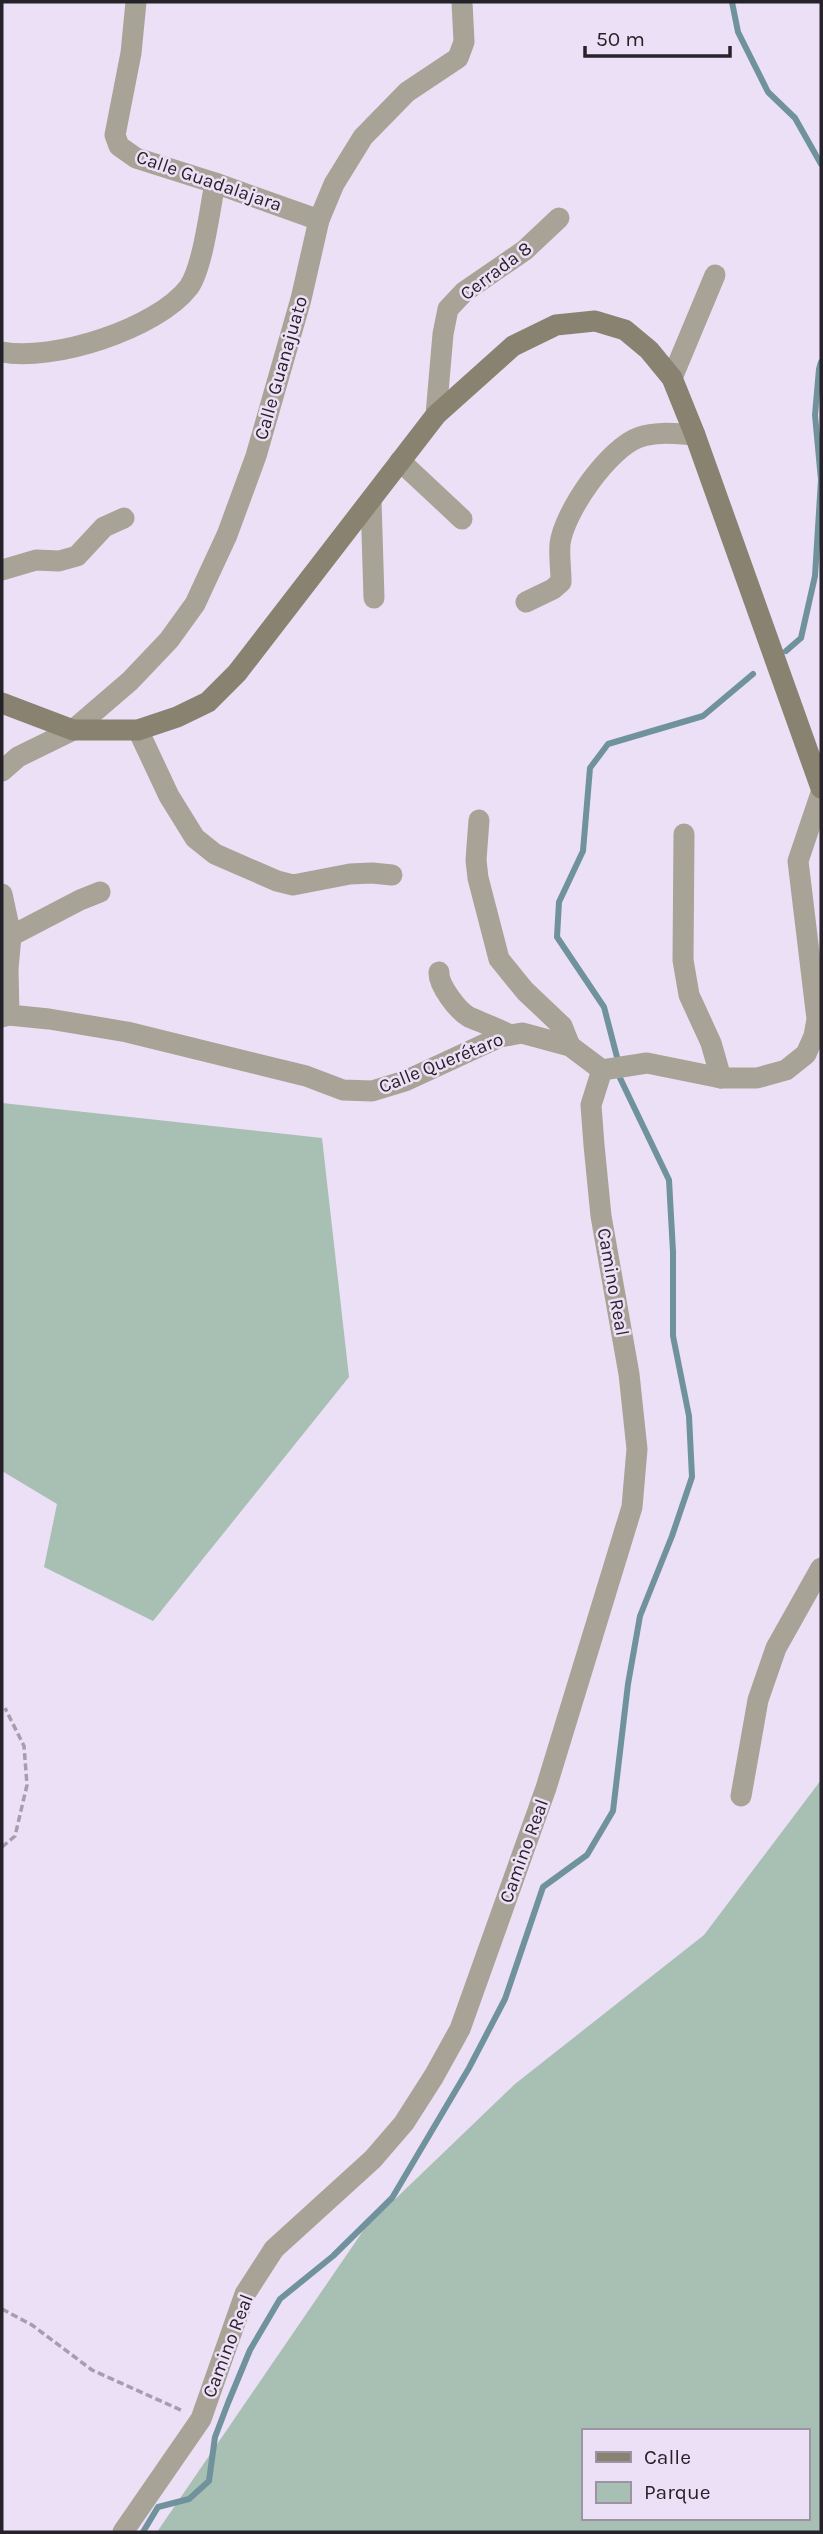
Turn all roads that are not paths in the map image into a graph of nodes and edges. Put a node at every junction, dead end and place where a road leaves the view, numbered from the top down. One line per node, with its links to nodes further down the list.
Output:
1 (136, 2): 3 (street, Calle Guadalajara)
2 (462, 2): 5 (street, Calle Guanajuato)
3 (215, 183): 5 (street, Calle Guadalajara); 7 (street)
4 (559, 218): 9 (street, Cerrada 8)
5 (319, 220): 19 (street, Calle Guanajuato)
6 (715, 275): 8 (street)
7 (2, 352)
8 (672, 378): 9 (main road); 10 (main road)
9 (436, 415): 11 (main road)
10 (695, 435): 17 (street); 22 (main road)
11 (400, 461): 12 (main road); 14 (street)
12 (371, 500): 16 (street); 20 (main road)
13 (124, 518): 15 (street)
14 (462, 519)
15 (2, 570)
16 (374, 598)
17 (526, 602)
18 (2, 704): 19 (main road)
19 (73, 730): 20 (main road); 21 (street)
20 (138, 730): 25 (street)
21 (2, 771)
22 (821, 790): 34 (street)
23 (479, 820): 32 (street)
24 (684, 834): 34 (street)
25 (392, 875)
26 (100, 892): 28 (street)
27 (2, 894): 28 (street, Calle Querétaro)
28 (11, 936): 30 (street, Calle Querétaro)
29 (439, 972): 31 (street)
30 (6, 1016): 31 (street, Calle Querétaro)
31 (510, 1035): 32 (street, Calle Querétaro)
32 (570, 1046): 33 (street, Calle Querétaro)
33 (602, 1070): 34 (street); 37 (street, Camino Real)
34 (721, 1078)
35 (821, 1568): 36 (street)
36 (741, 1796)
37 (123, 2532)

